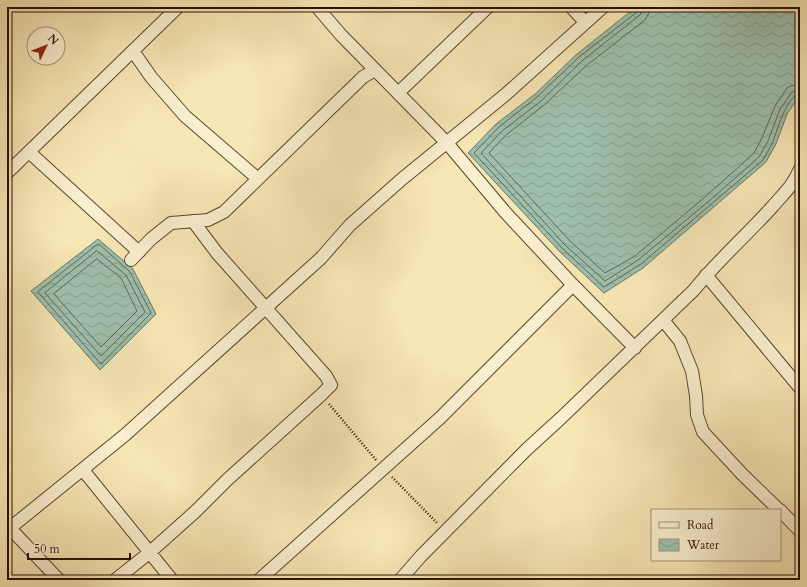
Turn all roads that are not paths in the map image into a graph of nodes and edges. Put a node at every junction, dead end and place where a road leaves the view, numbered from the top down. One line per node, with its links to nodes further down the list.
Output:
1 (178, 7): 7 (street)
2 (317, 7): 8 (street)
3 (488, 7): 9 (street)
4 (571, 7): 6 (street)
5 (603, 7): 6 (street)
6 (585, 22): 10 (street)
7 (133, 51): 11 (street); 14 (street)
8 (375, 70): 9 (street); 14 (street)
9 (398, 93): 10 (street)
10 (447, 143): 18 (street); 19 (street)
11 (29, 152): 13 (street); 16 (street)
12 (800, 169): 15 (street)
13 (7, 173)
14 (258, 178): 16 (street)
15 (796, 189): 17 (street)
16 (193, 221): 19 (street)
17 (706, 275): 20 (street); 22 (street)
18 (573, 285): 21 (street); 32 (street)
19 (265, 307): 23 (street); 28 (street)
20 (663, 320): 21 (street); 24 (street)
21 (635, 348): 33 (street)
22 (800, 388)
23 (83, 470): 26 (street); 28 (street)
24 (779, 509)
25 (781, 511): 27 (street)
26 (8, 527): 29 (street)
27 (800, 531)
28 (149, 553): 30 (street); 31 (street)
29 (59, 580)
30 (115, 580)
31 (172, 580)
32 (259, 580)
33 (400, 580)

